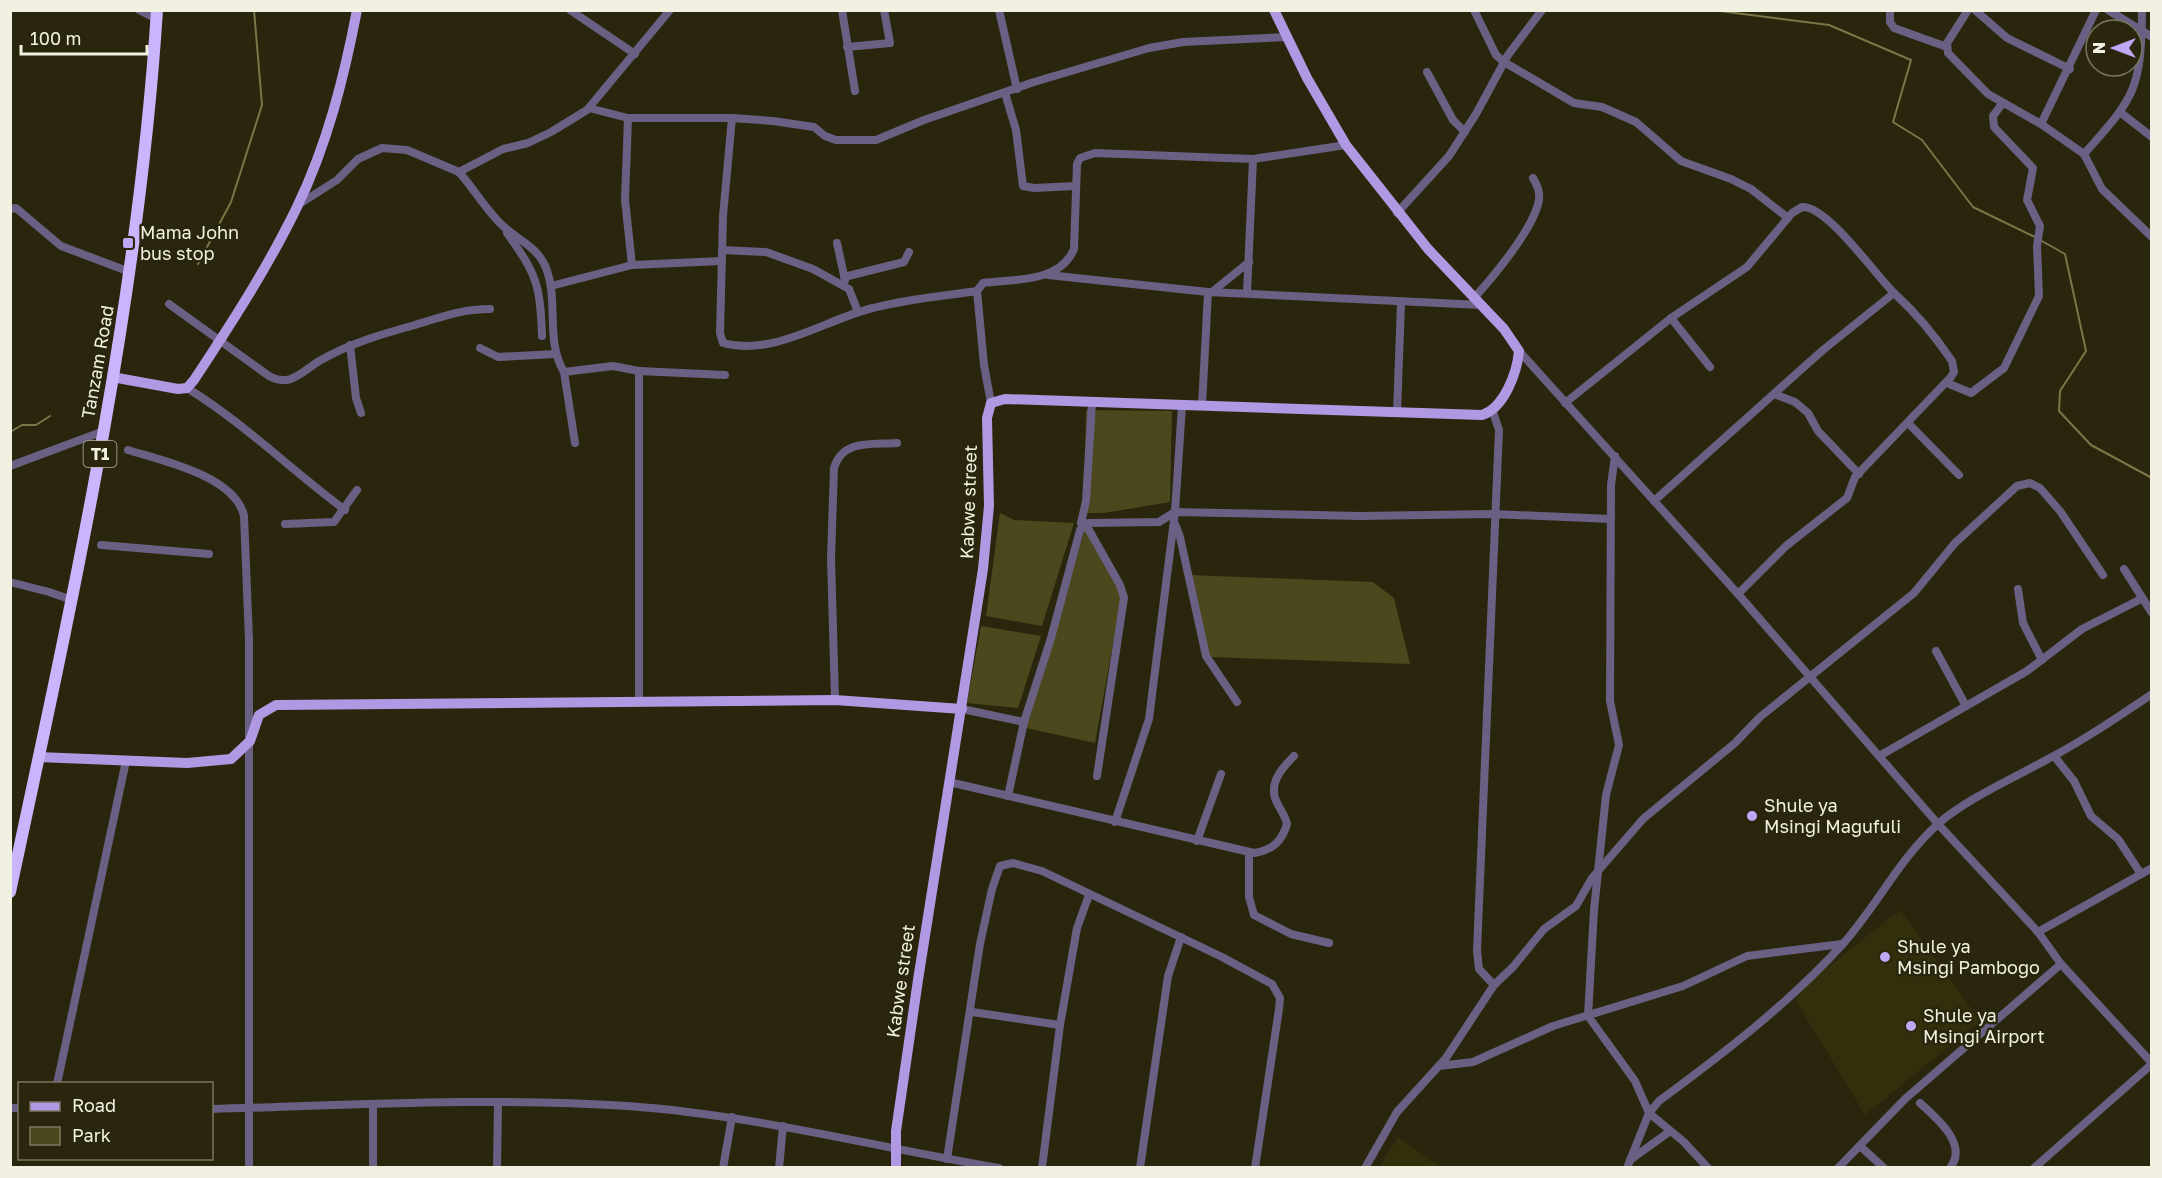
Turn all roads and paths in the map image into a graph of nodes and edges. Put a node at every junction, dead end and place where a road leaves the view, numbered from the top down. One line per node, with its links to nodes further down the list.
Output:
1 (139, 10): 16 (street)
2 (357, 10): 43 (main road)
3 (570, 10): 21 (street)
4 (670, 10): 21 (street)
5 (842, 10): 19 (street)
6 (884, 10): 19 (street)
7 (999, 10): 26 (street)
8 (1274, 10): 18 (main road)
9 (1474, 10): 22 (street)
10 (1542, 10): 22 (street)
11 (1890, 10): 20 (street)
12 (1968, 10): 20 (street)
13 (1974, 10): 23 (street)
14 (2096, 10): 23 (street)
15 (2108, 10): 17 (street)
16 (157, 15): 55 (highway, Tanzam Road / T1)
17 (2122, 18)
18 (1288, 37): 26 (street); 37 (main road)
19 (847, 47): 27 (street)
20 (1947, 47): 29 (street)
21 (635, 54): 30 (street)
22 (1504, 62): 35 (street); 46 (street)
23 (2070, 69): 34 (street)
24 (1427, 72): 35 (street)
25 (2137, 78): 31 (street)
26 (1017, 88): 28 (street)
27 (855, 91)
28 (1005, 93): 33 (street); 42 (street)
29 (2002, 104): 34 (street); 81 (street)
30 (589, 108): 32 (street); 40 (street)
31 (2121, 113): 36 (street); 38 (street)
32 (628, 118): 33 (street); 54 (street)
33 (732, 118): 50 (street)
34 (2041, 124): 38 (street)
35 (1465, 132): 45 (street)
36 (2151, 137)
37 (1346, 145): 39 (street); 45 (main road)
38 (2084, 154): 48 (street)
39 (1253, 159): 42 (street); 53 (street)
40 (459, 172): 43 (street); 47 (street)
41 (1533, 178): 64 (street)
42 (1076, 186): 56 (street)
43 (298, 205): 71 (main road)
44 (10, 209): 55 (street)
45 (1397, 213): 64 (main road)
46 (1788, 218): 63 (street); 69 (street)
47 (502, 225): 58 (street); 70 (street)
48 (2151, 237)
49 (837, 243): 57 (street)
50 (722, 250): 52 (street); 59 (street)
51 (909, 252): 57 (street)
52 (721, 261): 54 (street); 68 (street)
53 (1249, 262): 61 (street); 62 (street)
54 (632, 265): 58 (street)
55 (130, 272): 80 (highway, Tanzam Road / T1)
56 (1048, 275): 60 (street); 61 (street)
57 (844, 277): 59 (street)
58 (551, 286): 75 (street)
59 (849, 289): 68 (street)
60 (977, 291): 68 (street); 84 (street)
61 (1210, 292): 62 (street); 88 (street)
62 (1246, 293): 65 (street)
63 (1894, 293): 81 (street); 83 (street)
64 (1478, 302): 65 (street); 74 (main road)
65 (1401, 303): 91 (street)
66 (169, 304): 71 (street)
67 (490, 309): 72 (street)
68 (858, 312)
69 (1671, 318): 76 (street); 86 (street)
70 (542, 336)
71 (220, 339): 72 (street); 82 (main road)
72 (350, 345): 90 (street)
73 (480, 348): 75 (street)
74 (1519, 351): 86 (street); 89 (main road)
75 (556, 354): 78 (street)
76 (1710, 367)
77 (639, 370): 78 (street); 79 (street); 125 (street)
78 (564, 372): 94 (street)
79 (725, 375)
80 (112, 377): 82 (main road); 93 (highway, Tanzam Road / T1)
81 (1947, 383): 92 (street)
82 (187, 388): 103 (street)
83 (1774, 394): 99 (street); 102 (street)
84 (991, 402): 85 (main road); 128 (main road, Kabwe street)
85 (1092, 402): 87 (main road); 107 (street)
86 (1565, 403): 97 (street)
87 (1182, 406): 88 (main road); 104 (street)
88 (1202, 406): 91 (main road)
89 (1493, 412): 91 (main road); 105 (street)
90 (361, 413)
91 (1397, 413)
92 (1908, 423): 99 (street); 100 (street)
93 (104, 431): 98 (street); 118 (highway, Tanzam Road / T1)
94 (575, 443)
95 (897, 443): 124 (street)
96 (128, 450): 130 (street)
97 (1615, 456): 102 (street); 106 (street)
98 (10, 466)
99 (1859, 474): 116 (street)
100 (1959, 475)
101 (357, 490): 103 (street)
102 (1654, 501): 116 (street)
103 (345, 510): 108 (street)
104 (1175, 512): 105 (street); 107 (street); 109 (street)
105 (1493, 514): 106 (street); 155 (street)
106 (1611, 519): 146 (street)
107 (1083, 523): 129 (street); 137 (street)
108 (285, 524)
109 (1175, 524): 126 (street); 140 (street)
110 (101, 544): 111 (street)
111 (209, 554)
112 (2124, 569): 117 (street)
113 (2103, 575): 122 (street)
114 (10, 582): 118 (street)
115 (2018, 590): 121 (street)
116 (1738, 594): 122 (street)
117 (2141, 598): 119 (street); 121 (street)
118 (72, 600): 134 (highway, Tanzam Road / T1)
119 (2151, 613)
120 (1936, 651): 127 (street)
121 (2042, 660): 127 (street)
122 (1812, 678): 131 (street); 146 (street)
123 (2151, 694): 133 (street)
124 (835, 700): 125 (main road); 128 (main road)
125 (639, 702): 130 (main road)
126 (1237, 702)
127 (1966, 706): 131 (street)
128 (962, 709): 129 (street); 138 (main road, Kabwe street)
129 (1024, 722): 139 (street)
130 (250, 741): 135 (main road); 166 (street)
131 (1881, 755): 141 (street)
132 (1294, 756): 144 (street)
133 (2054, 756): 141 (street); 147 (street)
134 (38, 757): 135 (main road); 142 (highway, Tanzam Road / T1)
135 (126, 761): 161 (street)
136 (1221, 774): 143 (street)
137 (1097, 776)
138 (949, 782): 139 (street); 172 (main road, Kabwe street)
139 (1008, 796): 140 (street)
140 (1115, 822): 143 (street)
141 (1938, 824): 150 (street); 153 (street)
142 (16, 839): 148 (highway, Tanzam Road / T1)
143 (1197, 842): 144 (street)
144 (1249, 853): 152 (street)
145 (2151, 868): 147 (street)
146 (1600, 869): 155 (street); 157 (street)
147 (2141, 874): 150 (street)
148 (10, 892)
149 (1089, 895): 151 (street); 156 (street); 158 (street)
150 (2038, 932): 154 (street)
151 (1181, 937): 183 (street); 184 (street)
152 (1329, 943)
153 (1842, 945): 157 (street); 167 (street)
154 (2061, 964): 159 (street); 171 (street)
155 (1494, 985): 160 (street)
156 (972, 1012): 158 (street); 173 (street)
157 (1588, 1016): 160 (street); 167 (street)
158 (1060, 1024): 182 (street)
159 (2151, 1063): 190 (street)
160 (1439, 1066): 185 (street)
161 (57, 1082)
162 (498, 1102): 164 (street); 168 (street); 177 (street)
163 (1920, 1103): 189 (street)
164 (373, 1104): 166 (street); 176 (street)
165 (213, 1108): 166 (street)
166 (248, 1108): 175 (street)
167 (1649, 1113): 170 (street); 174 (street)
168 (732, 1117): 169 (street); 178 (street)
169 (783, 1126): 172 (street); 179 (street)
170 (1669, 1132): 174 (street); 186 (street)
171 (1860, 1146): 187 (street); 188 (street)
172 (897, 1149): 173 (street); 180 (main road, Kabwe street)
173 (947, 1159): 181 (street)
174 (1628, 1164)
175 (249, 1167)
176 (373, 1167)
177 (497, 1167)
178 (723, 1167)
179 (779, 1167)
180 (896, 1167)
181 (999, 1167)
182 (1042, 1167)
183 (1140, 1167)
184 (1255, 1167)
185 (1365, 1167)
186 (1708, 1167)
187 (1838, 1167)
188 (1884, 1167)
189 (1950, 1167)
190 (2034, 1167)

